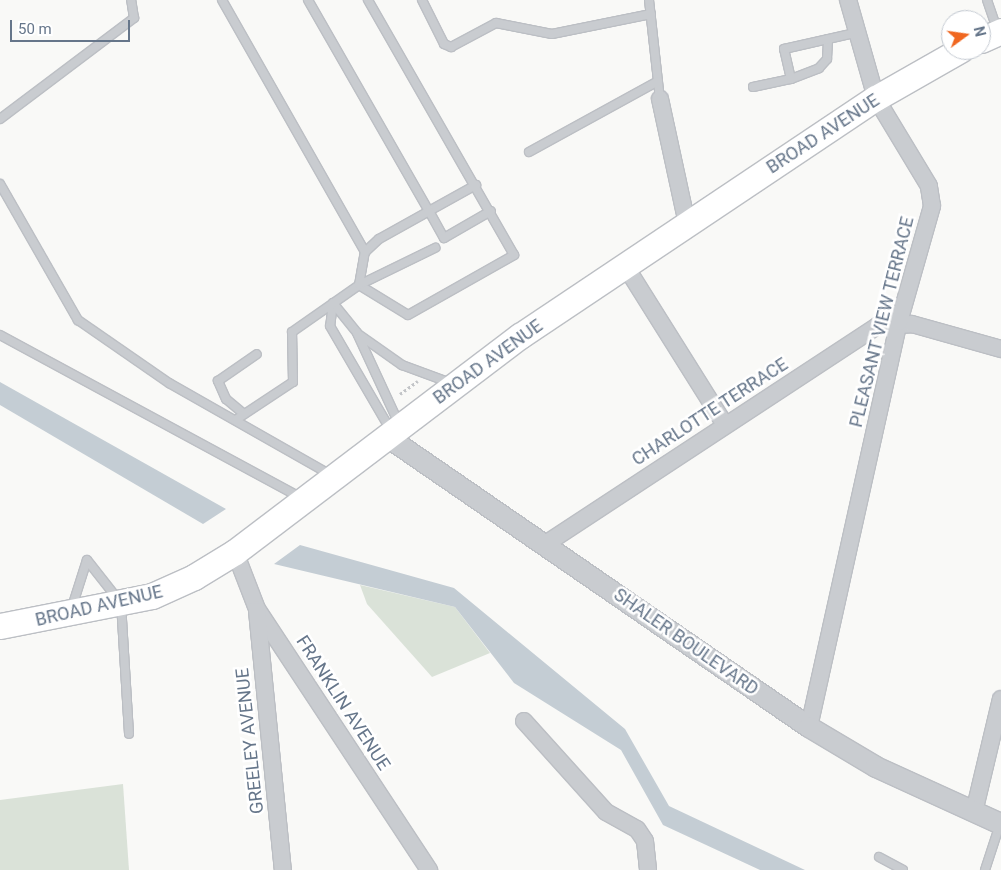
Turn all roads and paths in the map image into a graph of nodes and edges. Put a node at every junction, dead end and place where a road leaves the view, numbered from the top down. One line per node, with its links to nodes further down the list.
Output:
1 (131, 0): 19 (lane)
2 (222, 0): 27 (lane)
3 (308, 0): 23 (lane)
4 (368, 0): 22 (lane)
5 (422, 0): 9 (lane)
6 (649, 0): 9 (lane)
7 (848, 0): 10 (street, PLEASANT VIEW TERRACE)
8 (987, 0): 11 (lane)
9 (651, 14): 15 (lane)
10 (855, 33): 12 (lane); 17 (street, PLEASANT VIEW TERRACE)
11 (993, 34)
12 (828, 39): 14 (lane); 14 (lane)
13 (942, 60): 17 (main road, BROAD AVENUE)
14 (790, 79): 16 (lane)
15 (658, 81): 18 (lane); 20 (lane)
16 (753, 87)
17 (876, 98): 25 (main road, BROAD AVENUE); 31 (street, PLEASANT VIEW TERRACE)
18 (660, 100): 25 (street)
19 (0, 118)
20 (529, 152)
21 (0, 184): 39 (lane)
22 (476, 185): 23 (lane); 24 (lane)
23 (429, 211): 24 (lane); 27 (lane)
24 (492, 211): 29 (lane)
25 (687, 224): 28 (main road, BROAD AVENUE)
26 (434, 248): 29 (lane)
27 (365, 252): 29 (lane)
28 (626, 267): 37 (main road, BROAD AVENUE); 40 (street)
29 (359, 286): 30 (lane)
30 (333, 303): 32 (lane); 39 (lane); 41 (lane)
31 (899, 322): 34 (street); 40 (street, CHARLOTTE TERRACE); 52 (street, PLEASANT VIEW TERRACE)
32 (357, 333): 37 (lane); 41 (lane)
33 (0, 335): 43 (lane)
34 (1001, 349)
35 (257, 354): 39 (lane)
36 (418, 381): 38 (path)
37 (456, 385): 41 (main road, BROAD AVENUE)
38 (400, 394)
39 (240, 417): 42 (lane)
40 (725, 425): 44 (street, CHARLOTTE TERRACE)
41 (393, 431): 42 (main road, BROAD AVENUE); 44 (street, SHALER BOULEVARD)
42 (333, 476): 43 (main road, BROAD AVENUE)
43 (304, 499): 45 (main road, BROAD AVENUE)
44 (547, 543): 52 (street, SHALER BOULEVARD)
45 (235, 552): 46 (main road, BROAD AVENUE); 47 (street, FRANKLIN AVENUE)
46 (121, 603): 48 (main road, BROAD AVENUE); 48 (lane); 53 (lane)
47 (257, 609): 57 (street, GREELEY AVENUE); 58 (street, FRANKLIN AVENUE)
48 (70, 615): 49 (main road, BROAD AVENUE)
49 (0, 626)
50 (1001, 699): 54 (street)
51 (524, 722): 59 (street)
52 (809, 727): 54 (street, SHALER BOULEVARD)
53 (129, 734)
54 (974, 812): 55 (street, SHALER BOULEVARD)
55 (1000, 824): 61 (lane)
56 (878, 857): 60 (lane)
57 (283, 870)
58 (428, 870)
59 (648, 870)
60 (903, 870)
61 (985, 870)

